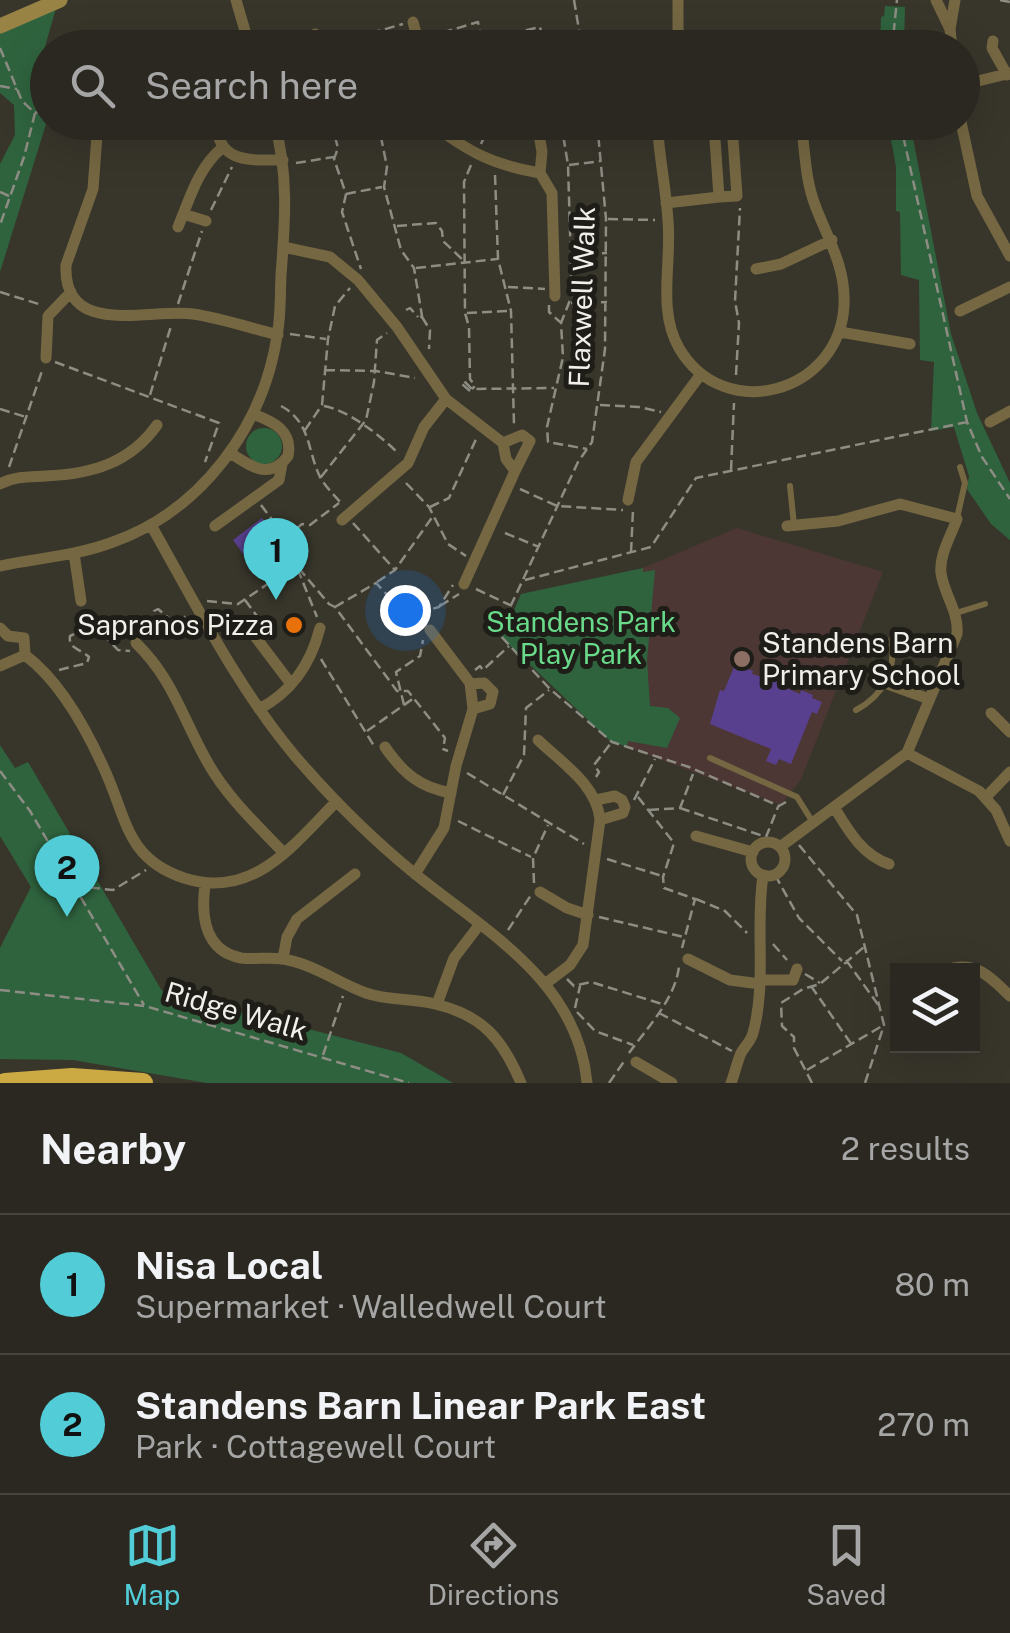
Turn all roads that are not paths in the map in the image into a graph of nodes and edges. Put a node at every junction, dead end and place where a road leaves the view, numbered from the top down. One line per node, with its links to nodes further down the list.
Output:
1 (60, 0): 7 (street)
2 (236, 0): 9 (street)
3 (678, 0): 11 (street)
4 (936, 0): 8 (street)
5 (955, 0): 8 (street)
6 (413, 22): 10 (street)
7 (0, 26)
8 (950, 29)
9 (245, 30)
10 (416, 30)
11 (679, 30)
12 (993, 41): 13 (street)
13 (1008, 74): 14 (street)
14 (980, 81)
15 (96, 140): 39 (street)
16 (217, 140): 25 (street)
17 (281, 140): 26 (street)
18 (454, 140): 27 (street)
19 (540, 140): 27 (street)
20 (658, 140): 29 (street)
21 (715, 140): 28 (street)
22 (733, 140): 28 (street)
23 (803, 140): 34 (street)
24 (964, 140): 33 (street)
25 (222, 148): 26 (street); 30 (street)
26 (290, 162): 35 (street)
27 (540, 173): 40 (street)
28 (718, 198): 29 (street)
29 (666, 203): 46 (street)
30 (183, 214): 31 (street); 32 (street)
31 (206, 221)
32 (178, 227)
33 (1004, 235): 36 (street)
34 (832, 240): 37 (street); 42 (street)
35 (283, 248): 43 (street); 47 (street)
36 (1010, 256)
37 (756, 269)
38 (1010, 287): 41 (street)
39 (71, 292): 43 (street); 45 (street)
40 (555, 296)
41 (960, 311)
42 (840, 332): 44 (street); 46 (street)
43 (284, 334): 49 (street)
44 (910, 344)
45 (46, 358)
46 (701, 374): 59 (street)
47 (446, 399): 52 (street); 60 (street)
48 (1010, 410): 50 (street)
49 (253, 414): 53 (street); 54 (street)
50 (990, 422)
51 (157, 425): 57 (street)
52 (503, 443): 56 (street); 56 (street)
53 (230, 453): 54 (street); 62 (street)
54 (282, 464): 63 (street)
55 (960, 466): 61 (lane)
56 (515, 471): 67 (street)
57 (2, 483)
58 (790, 486): 64 (lane)
59 (630, 505)
60 (344, 518)
61 (957, 520): 64 (street); 70 (street)
62 (151, 524): 65 (street); 83 (street)
63 (215, 526)
64 (791, 526)
65 (74, 553): 66 (street); 68 (street)
66 (0, 566)
67 (464, 584)
68 (81, 601)
69 (985, 604): 70 (lane)
70 (956, 613): 82 (street)
71 (0, 628): 77 (street)
72 (320, 628): 81 (street)
73 (427, 632): 79 (street)
74 (254, 636): 81 (street)
75 (891, 640): 80 (lane)
76 (136, 643): 104 (street)
77 (30, 659): 78 (street); 109 (street)
78 (0, 666)
79 (468, 681): 84 (street); 84 (street)
80 (885, 683): 82 (street); 85 (lane)
81 (290, 684): 83 (street)
82 (929, 698): 90 (street)
83 (259, 709): 96 (street)
84 (473, 709): 93 (street)
85 (856, 710)
86 (991, 714): 87 (street)
87 (1010, 732)
88 (538, 740): 95 (street)
89 (385, 747): 93 (street)
90 (907, 753): 94 (street); 97 (street)
91 (710, 758): 99 (lane)
92 (1010, 772): 94 (street)
93 (451, 793): 107 (street)
94 (986, 797): 101 (street)
95 (596, 800): 98 (street); 98 (street)
96 (336, 802): 104 (street); 107 (street)
97 (834, 807): 99 (street); 105 (street)
98 (600, 820): 111 (street)
99 (812, 821): 102 (street)
100 (696, 836): 103 (street)
101 (1010, 841)
102 (780, 847): 103 (street); 108 (street)
103 (752, 852): 108 (street)
104 (284, 853): 109 (street)
105 (889, 864)
106 (355, 874): 113 (street)
107 (416, 874): 112 (street)
108 (769, 876): 117 (street)
109 (205, 885): 113 (street)
110 (540, 892): 111 (street)
111 (588, 915): 118 (street)
112 (480, 924): 118 (street); 120 (street)
113 (283, 958): 120 (street)
114 (688, 959): 117 (street)
115 (796, 969): 117 (street)
116 (980, 969): 119 (street)
117 (760, 982): 124 (street)
118 (545, 984): 128 (street)
119 (1010, 996)
120 (436, 1004): 127 (street)
121 (636, 1062): 129 (street)
122 (0, 1070): 123 (highway)
123 (118, 1080): 125 (highway); 126 (highway)
124 (733, 1082)
125 (5, 1083)
126 (143, 1083)
127 (521, 1083)
128 (587, 1083)
129 (672, 1083)

